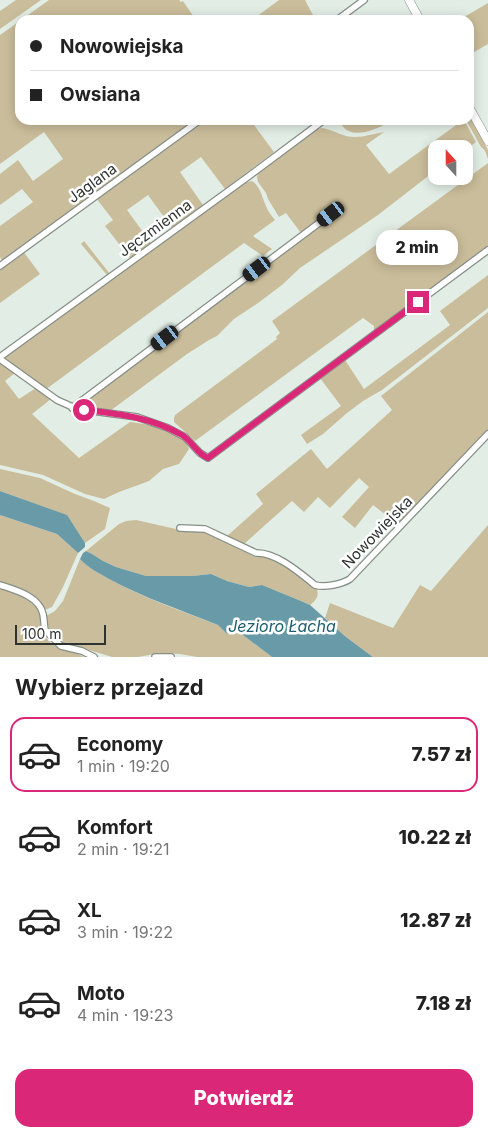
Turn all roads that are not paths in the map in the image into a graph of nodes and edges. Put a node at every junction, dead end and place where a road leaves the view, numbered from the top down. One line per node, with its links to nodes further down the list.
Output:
1 (364, 0): 3 (street)
2 (409, 0): 4 (main road)
3 (344, 15)
4 (417, 15)
5 (474, 116): 8 (main road)
6 (193, 125): 11 (street, Jaglana)
7 (317, 125): 12 (street, Jęczmienna)
8 (488, 141)
9 (331, 214): 13 (street)
10 (488, 250): 13 (street)
11 (0, 266)
12 (0, 358): 13 (street)
13 (72, 408)
14 (488, 434): 15 (street, Nowowiejska)
15 (180, 528)
16 (0, 585): 17 (street)
17 (94, 657)
18 (155, 657): 19 (street)
19 (171, 657)

